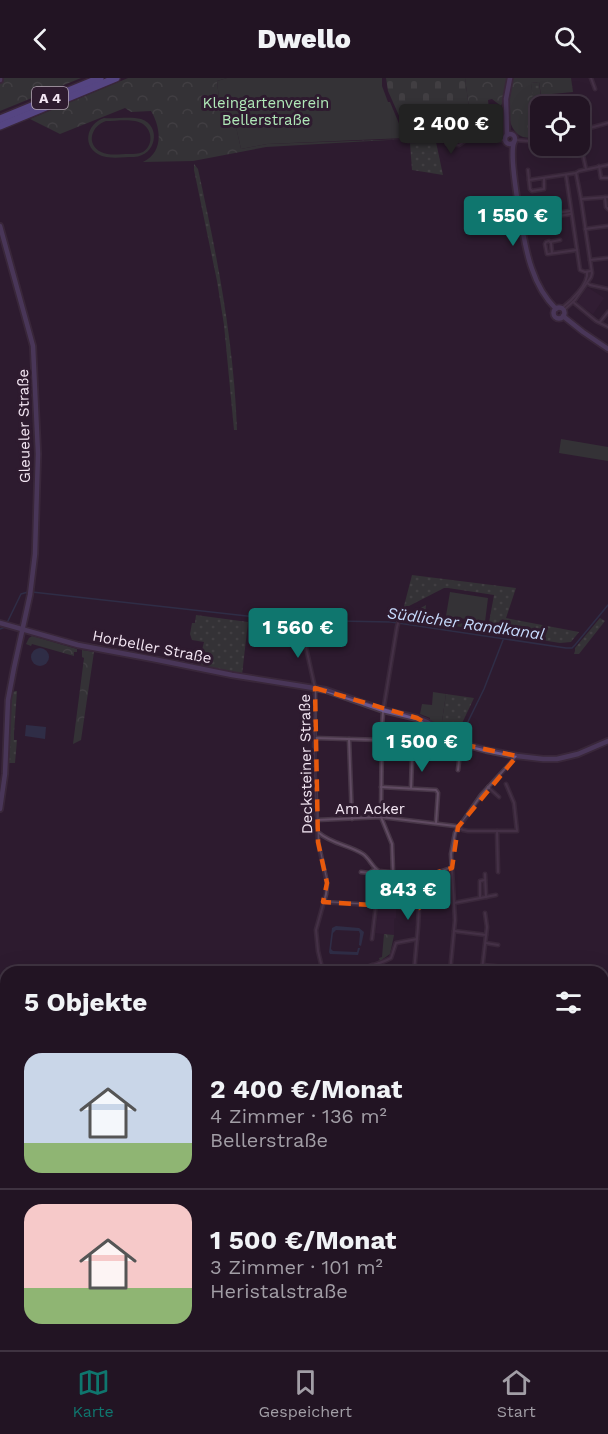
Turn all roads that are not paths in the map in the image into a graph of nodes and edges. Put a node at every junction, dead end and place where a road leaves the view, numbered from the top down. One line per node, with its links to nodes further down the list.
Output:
1 (100, 78): 6 (highway, A 4)
2 (116, 78): 8 (highway, A 4)
3 (510, 78): 10 (street)
4 (591, 78): 5 (street)
5 (595, 89)
6 (0, 119)
7 (608, 123): 9 (street)
8 (0, 126)
9 (590, 128)
10 (510, 139): 11 (street); 12 (street); 27 (street)
11 (408, 141)
12 (530, 141)
13 (583, 156): 16 (street)
14 (608, 165): 15 (street)
15 (599, 166): 16 (street); 21 (street)
16 (586, 169): 18 (street)
17 (528, 170): 22 (street)
18 (577, 172): 19 (street); 24 (street)
19 (566, 175): 20 (street); 26 (street)
20 (544, 178): 22 (street); 22 (street)
21 (608, 178)
22 (529, 180)
23 (607, 197): 24 (street); 25 (street)
24 (581, 198): 32 (street)
25 (608, 209)
26 (571, 212): 28 (street); 35 (street)
27 (520, 215): 28 (street); 30 (street)
28 (528, 218): 30 (street)
29 (0, 226): 52 (street, Gleueler Straße)
30 (522, 226): 44 (street)
31 (608, 226): 32 (street)
32 (585, 229): 38 (street)
33 (560, 240): 34 (street)
34 (550, 242): 36 (street); 36 (street)
35 (577, 250): 36 (street); 40 (street)
36 (552, 253)
37 (608, 258): 38 (street)
38 (590, 260): 39 (street)
39 (591, 271): 40 (street); 41 (street)
40 (587, 272): 44 (street)
41 (587, 283): 42 (street); 43 (street)
42 (608, 289)
43 (573, 302): 44 (street); 46 (street)
44 (561, 311): 48 (street)
45 (608, 312): 46 (street)
46 (600, 322): 47 (street)
47 (608, 327)
48 (608, 349)
49 (402, 609): 54 (street)
50 (4, 624): 52 (street, Horbeller Straße)
51 (302, 625): 53 (street, Decksteiner Straße)
52 (23, 628): 53 (street, Horbeller Straße); 68 (street, Gleueler Straße)
53 (315, 688): 54 (street, Horbeller Straße); 55 (street, Decksteiner Straße)
54 (383, 710): 57 (street); 59 (street, Horbeller Straße)
55 (314, 738): 56 (street); 71 (street, Decksteiner Straße)
56 (349, 739): 57 (street); 70 (street)
57 (381, 740): 64 (street)
58 (608, 741): 60 (street, Horbeller Straße)
59 (461, 744): 60 (street, Horbeller Straße); 62 (street)
60 (517, 756): 65 (street)
61 (401, 758): 66 (street)
62 (458, 770)
63 (506, 784): 74 (street, Am Acker)
64 (381, 787): 66 (street); 69 (street)
65 (488, 787): 67 (street); 73 (street)
66 (411, 788): 72 (street)
67 (499, 797)
68 (0, 809)
69 (381, 817): 70 (street, Am Acker); 72 (street, Am Acker); 82 (street)
70 (352, 819): 71 (street, Am Acker)
71 (317, 820): 75 (street, Decksteiner Straße)
72 (436, 823): 73 (street, Am Acker)
73 (458, 827): 74 (street, Am Acker); 78 (street)
74 (497, 831): 81 (street)
75 (318, 833): 76 (street); 77 (street, Decksteiner Straße)
76 (326, 839): 77 (street); 79 (street)
77 (318, 842): 89 (street, Decksteiner Straße)
78 (452, 868): 84 (street); 90 (street)
79 (375, 869): 80 (street); 82 (street)
80 (361, 872)
81 (498, 872)
82 (393, 873): 84 (street)
83 (485, 874): 85 (street)
84 (422, 877): 92 (street)
85 (485, 880): 87 (street); 88 (street)
86 (496, 895): 88 (street)
87 (480, 897): 88 (street); 90 (street)
88 (486, 897)
89 (324, 902): 91 (street); 103 (street, Decksteiner Straße)
90 (454, 903): 94 (street)
91 (376, 905): 92 (street); 96 (street)
92 (419, 908): 97 (street)
93 (485, 913): 95 (street)
94 (454, 931): 95 (street); 107 (street)
95 (486, 935): 98 (street)
96 (372, 939)
97 (417, 939): 100 (street); 106 (street)
98 (485, 943): 99 (street); 102 (street)
99 (498, 945)
100 (379, 963): 101 (street); 105 (street)
101 (372, 965): 104 (street)
102 (482, 965): 108 (street)
103 (322, 966)
104 (369, 966)
105 (380, 966)
106 (415, 966)
107 (451, 966)
108 (492, 966)

